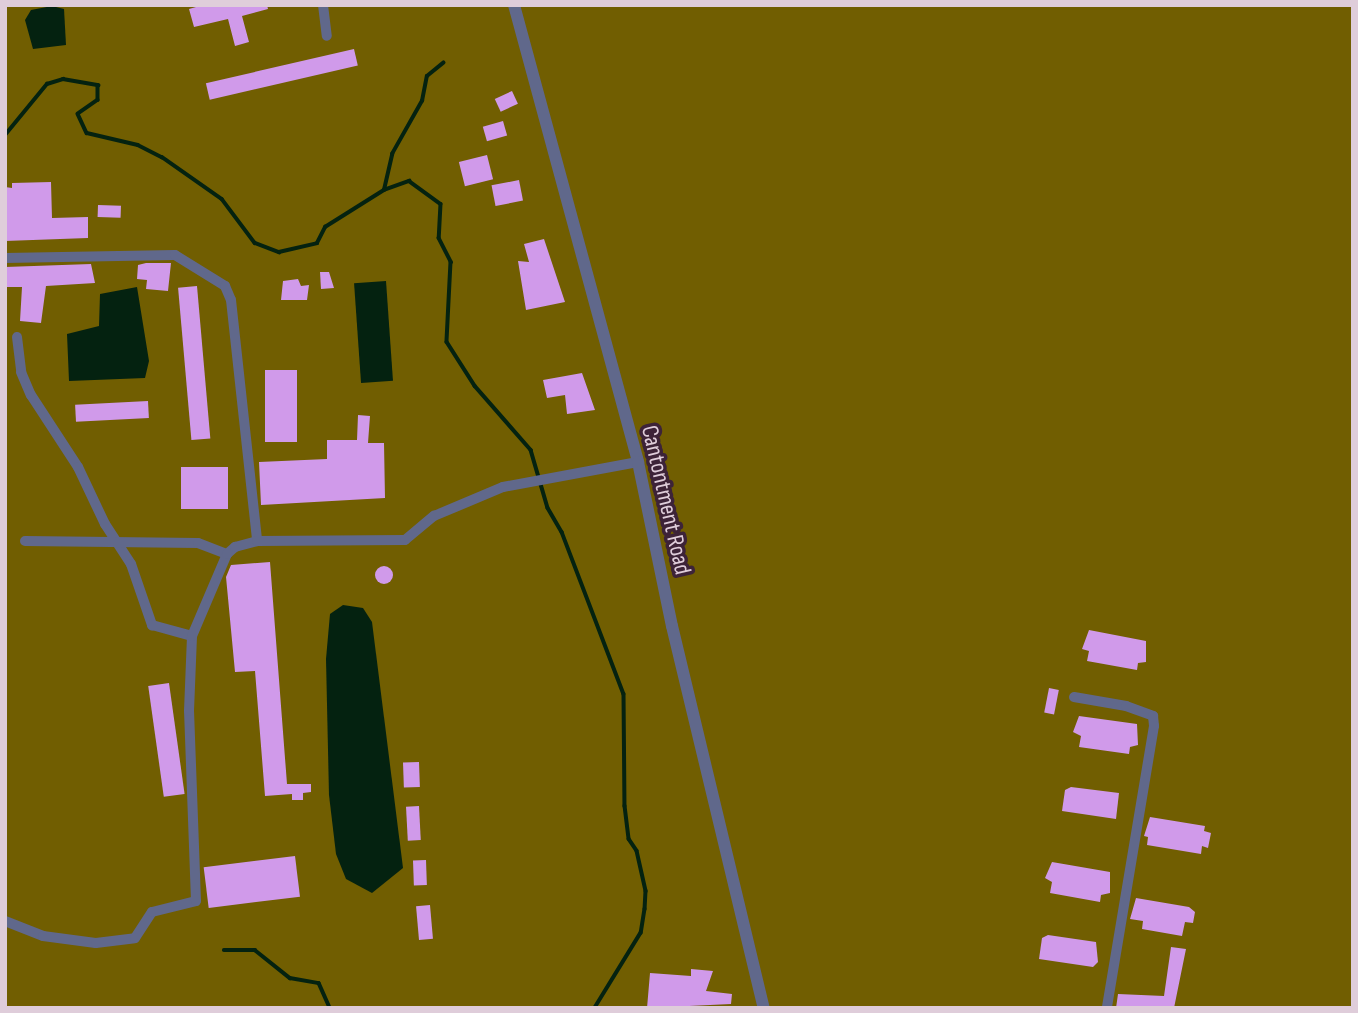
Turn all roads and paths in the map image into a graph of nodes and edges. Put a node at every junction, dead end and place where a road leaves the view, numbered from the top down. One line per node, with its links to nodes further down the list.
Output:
1 (323, 5): 3 (street)
2 (514, 5): 6 (street, Cantontment Road)
3 (327, 36)
4 (5, 258): 8 (street)
5 (17, 337): 9 (street)
6 (638, 462): 8 (street); 14 (street, Cantontment Road)
7 (25, 541): 9 (street)
8 (257, 541): 10 (street)
9 (119, 545): 10 (street); 11 (street)
10 (227, 554): 11 (street)
11 (192, 636): 13 (street)
12 (1074, 697): 15 (street)
13 (5, 921)
14 (764, 1008)
15 (1107, 1008)

